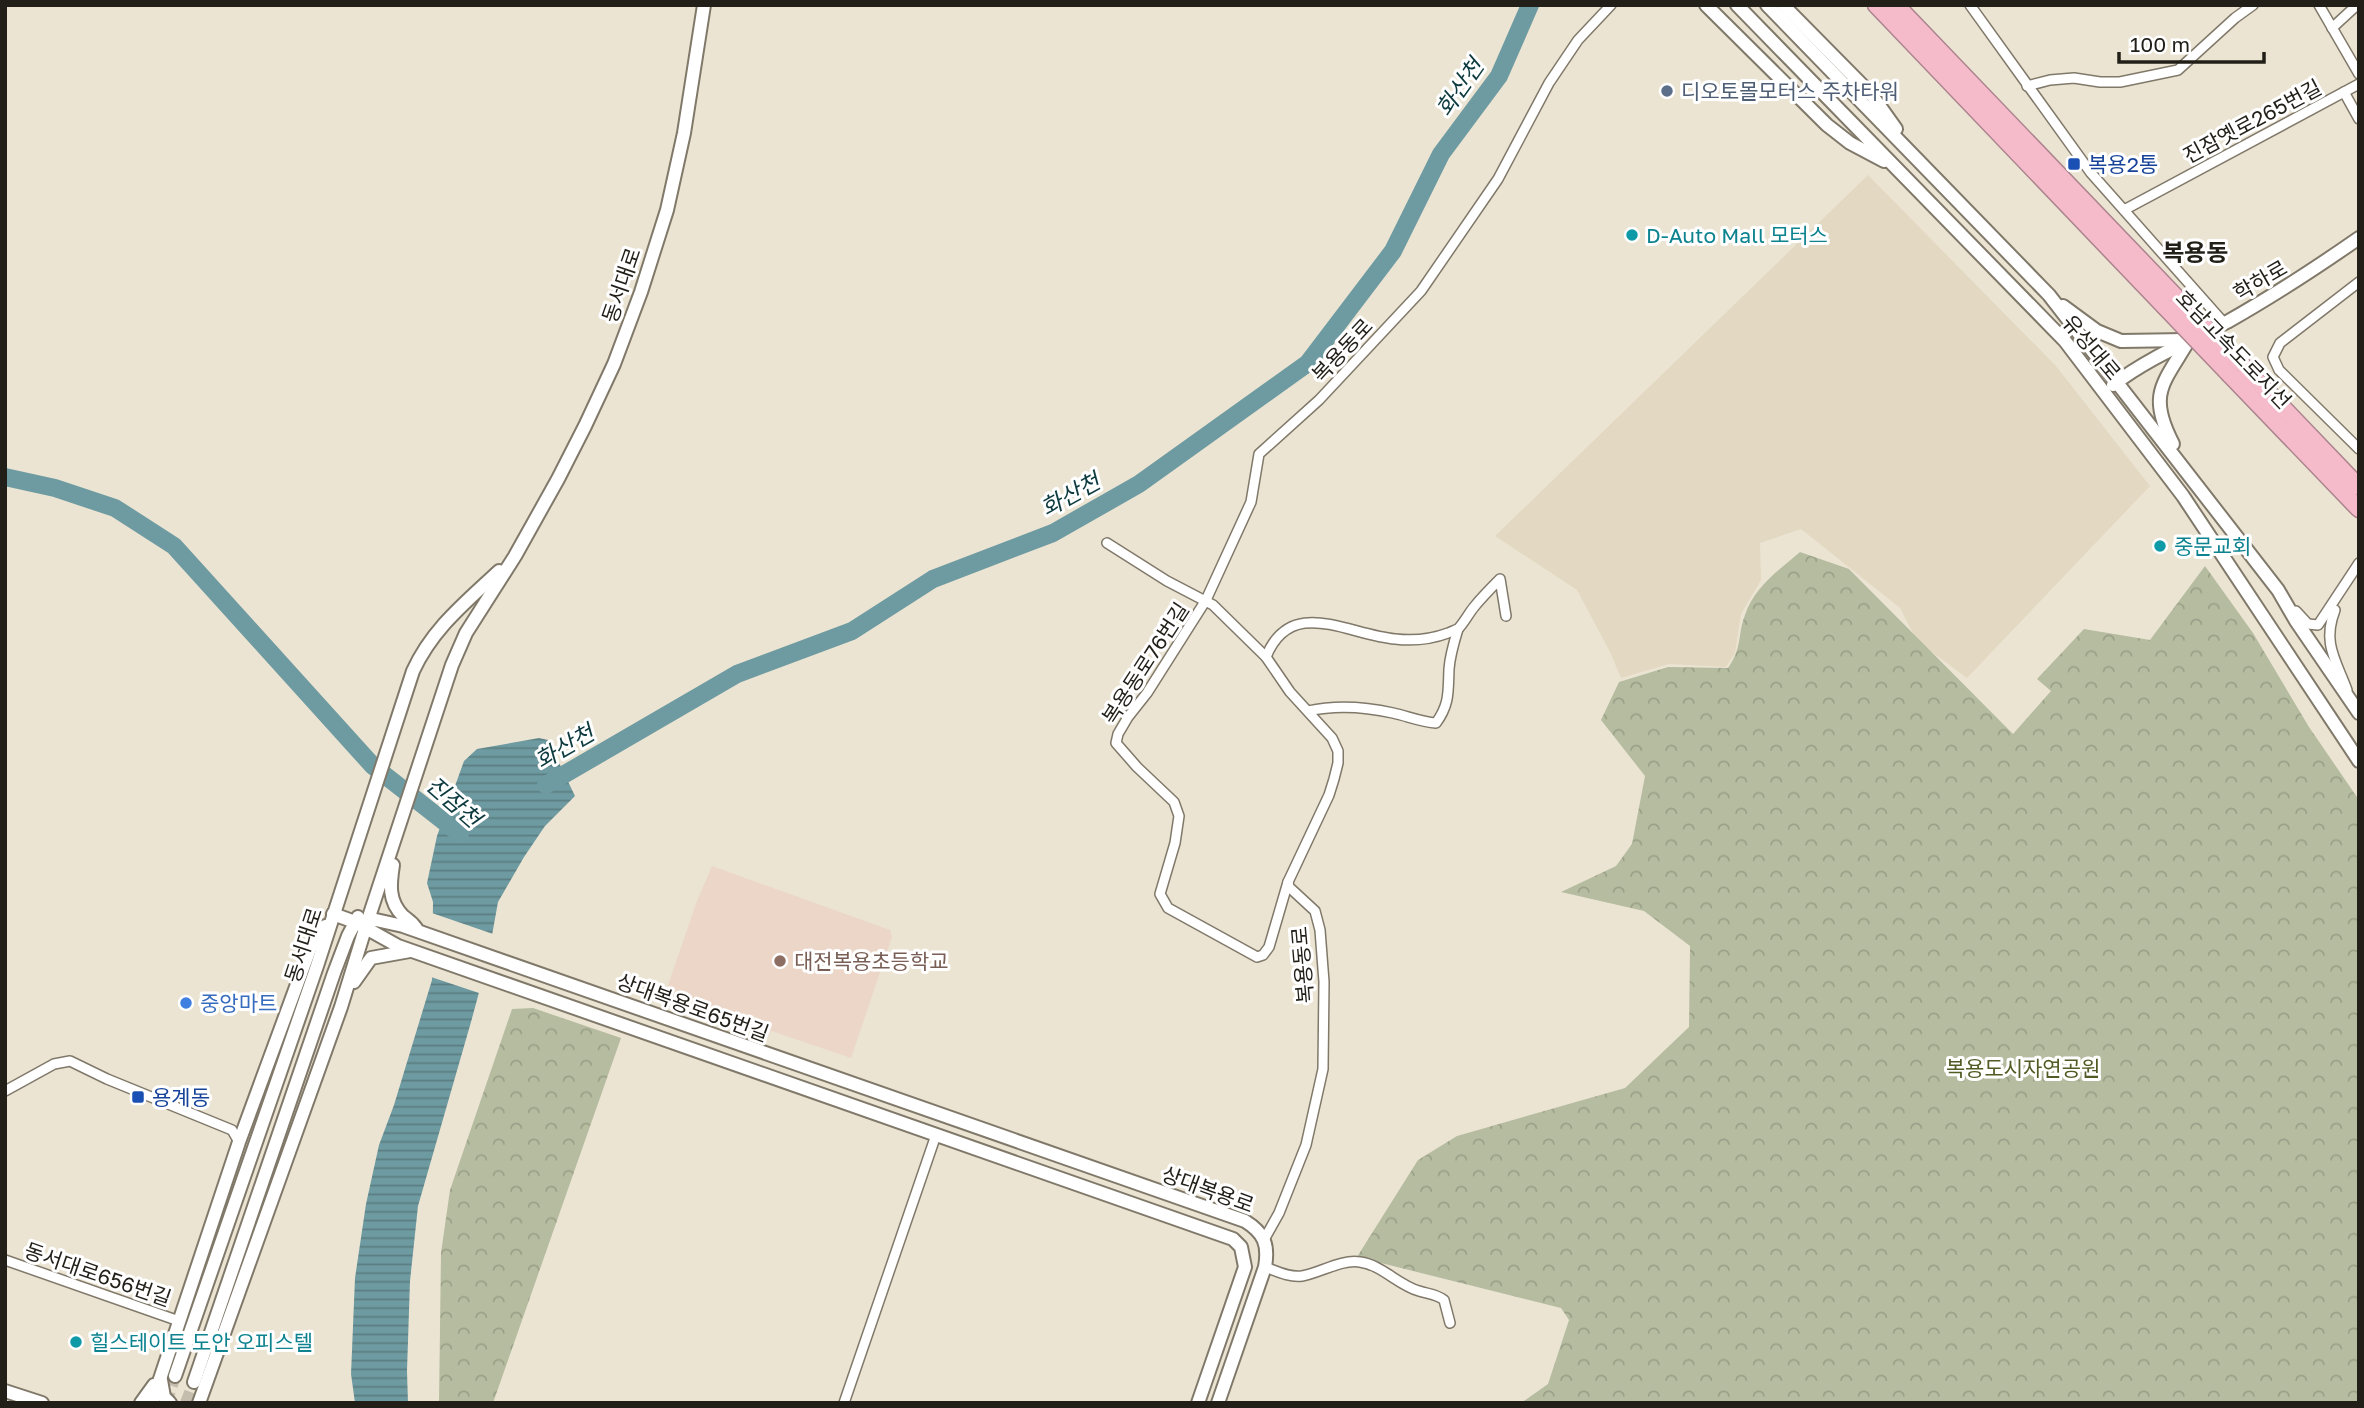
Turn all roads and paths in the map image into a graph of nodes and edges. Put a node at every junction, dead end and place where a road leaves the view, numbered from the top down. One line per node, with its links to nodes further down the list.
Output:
1 (704, 5): 36 (street, 동서대로)
2 (1611, 5): 40 (street, 복용동로)
3 (1706, 5): 19 (street)
4 (1738, 5): 19 (street, 유성대로)
5 (1767, 5): 20 (street, 유성대로)
6 (1783, 5): 20 (street)
7 (1876, 5): 25 (highway, 호남고속도로지선)
8 (1896, 5): 25 (highway, 호남고속도로지선)
9 (1970, 5): 16 (street)
10 (2253, 5): 16 (street)
11 (2319, 5): 13 (street)
12 (2357, 5): 13 (street)
13 (2332, 28): 14 (street)
14 (2359, 74)
15 (2359, 84): 17 (street, 진잠옛로265번길)
16 (2027, 86): 21 (street)
17 (2344, 92): 18 (street); 21 (street, 진잠옛로265번길)
18 (2359, 119)
19 (1894, 166): 30 (street, 유성대로)
20 (1923, 167): 24 (street, 유성대로)
21 (2124, 210): 26 (street)
22 (2359, 237): 26 (street, 학하로)
23 (2359, 282): 31 (street)
24 (2049, 295): 27 (street); 29 (street, 유성대로)
25 (2171, 303): 28 (highway, 호남고속도로지선, bridge)
26 (2224, 323): 27 (street, 학하로)
27 (2189, 340): 29 (street, 학하로); 32 (street)
28 (2237, 371): 33 (highway, 호남고속도로지선); 34 (highway, 호남고속도로지선)
29 (2118, 381): 30 (street, 학하로); 32 (street, 유성대로)
30 (2105, 391): 46 (street, 유성대로)
31 (2359, 449)
32 (2192, 477): 38 (street, 유성대로)
33 (2359, 486)
34 (2359, 509)
35 (1107, 543): 40 (street)
36 (514, 556): 47 (street, 동서대로); 49 (street, 동서대로)
37 (2359, 563): 39 (street)
38 (2278, 590): 39 (street); 44 (street, 유성대로)
39 (2342, 592): 44 (street)
40 (1206, 600): 43 (street); 48 (street, 복용동로76번길)
41 (1506, 616): 42 (street)
42 (1458, 629): 43 (street); 45 (street)
43 (1266, 657): 45 (street)
44 (2356, 708)
45 (1308, 711): 48 (street)
46 (2359, 761)
47 (394, 843): 50 (street, 동서대로); 51 (street)
48 (1288, 882): 59 (street, 복용동로)
49 (333, 914): 50 (street); 57 (street); 65 (street, 동서대로)
50 (363, 924): 51 (street, 상대복용로65번길); 52 (street, 상대복용로65번길); 53 (street); 66 (street, 동서대로)
51 (418, 932): 55 (street, 상대복용로65번길)
52 (403, 950): 53 (street); 56 (street, 상대복용로65번길)
53 (341, 1007): 68 (street)
54 (5, 1091): 57 (street)
55 (969, 1125): 59 (street, 상대복용로)
56 (936, 1135): 58 (street, 상대복용로65번길); 73 (street)
57 (239, 1142): 62 (street)
58 (962, 1144): 74 (street, 상대복용로)
59 (1265, 1238): 61 (street, 상대복용로)
60 (5, 1260): 62 (street, 동서대로656번길)
61 (1265, 1267): 63 (street); 75 (street, 상대복용로)
62 (179, 1321): 64 (street)
63 (1450, 1323)
64 (160, 1376): 70 (street); 71 (street); 72 (street)
65 (176, 1376)
66 (194, 1382)
67 (5, 1391): 69 (street)
68 (199, 1401)
69 (42, 1403)
70 (141, 1403)
71 (152, 1403)
72 (170, 1403)
73 (844, 1403)
74 (1198, 1403)
75 (1218, 1403)

